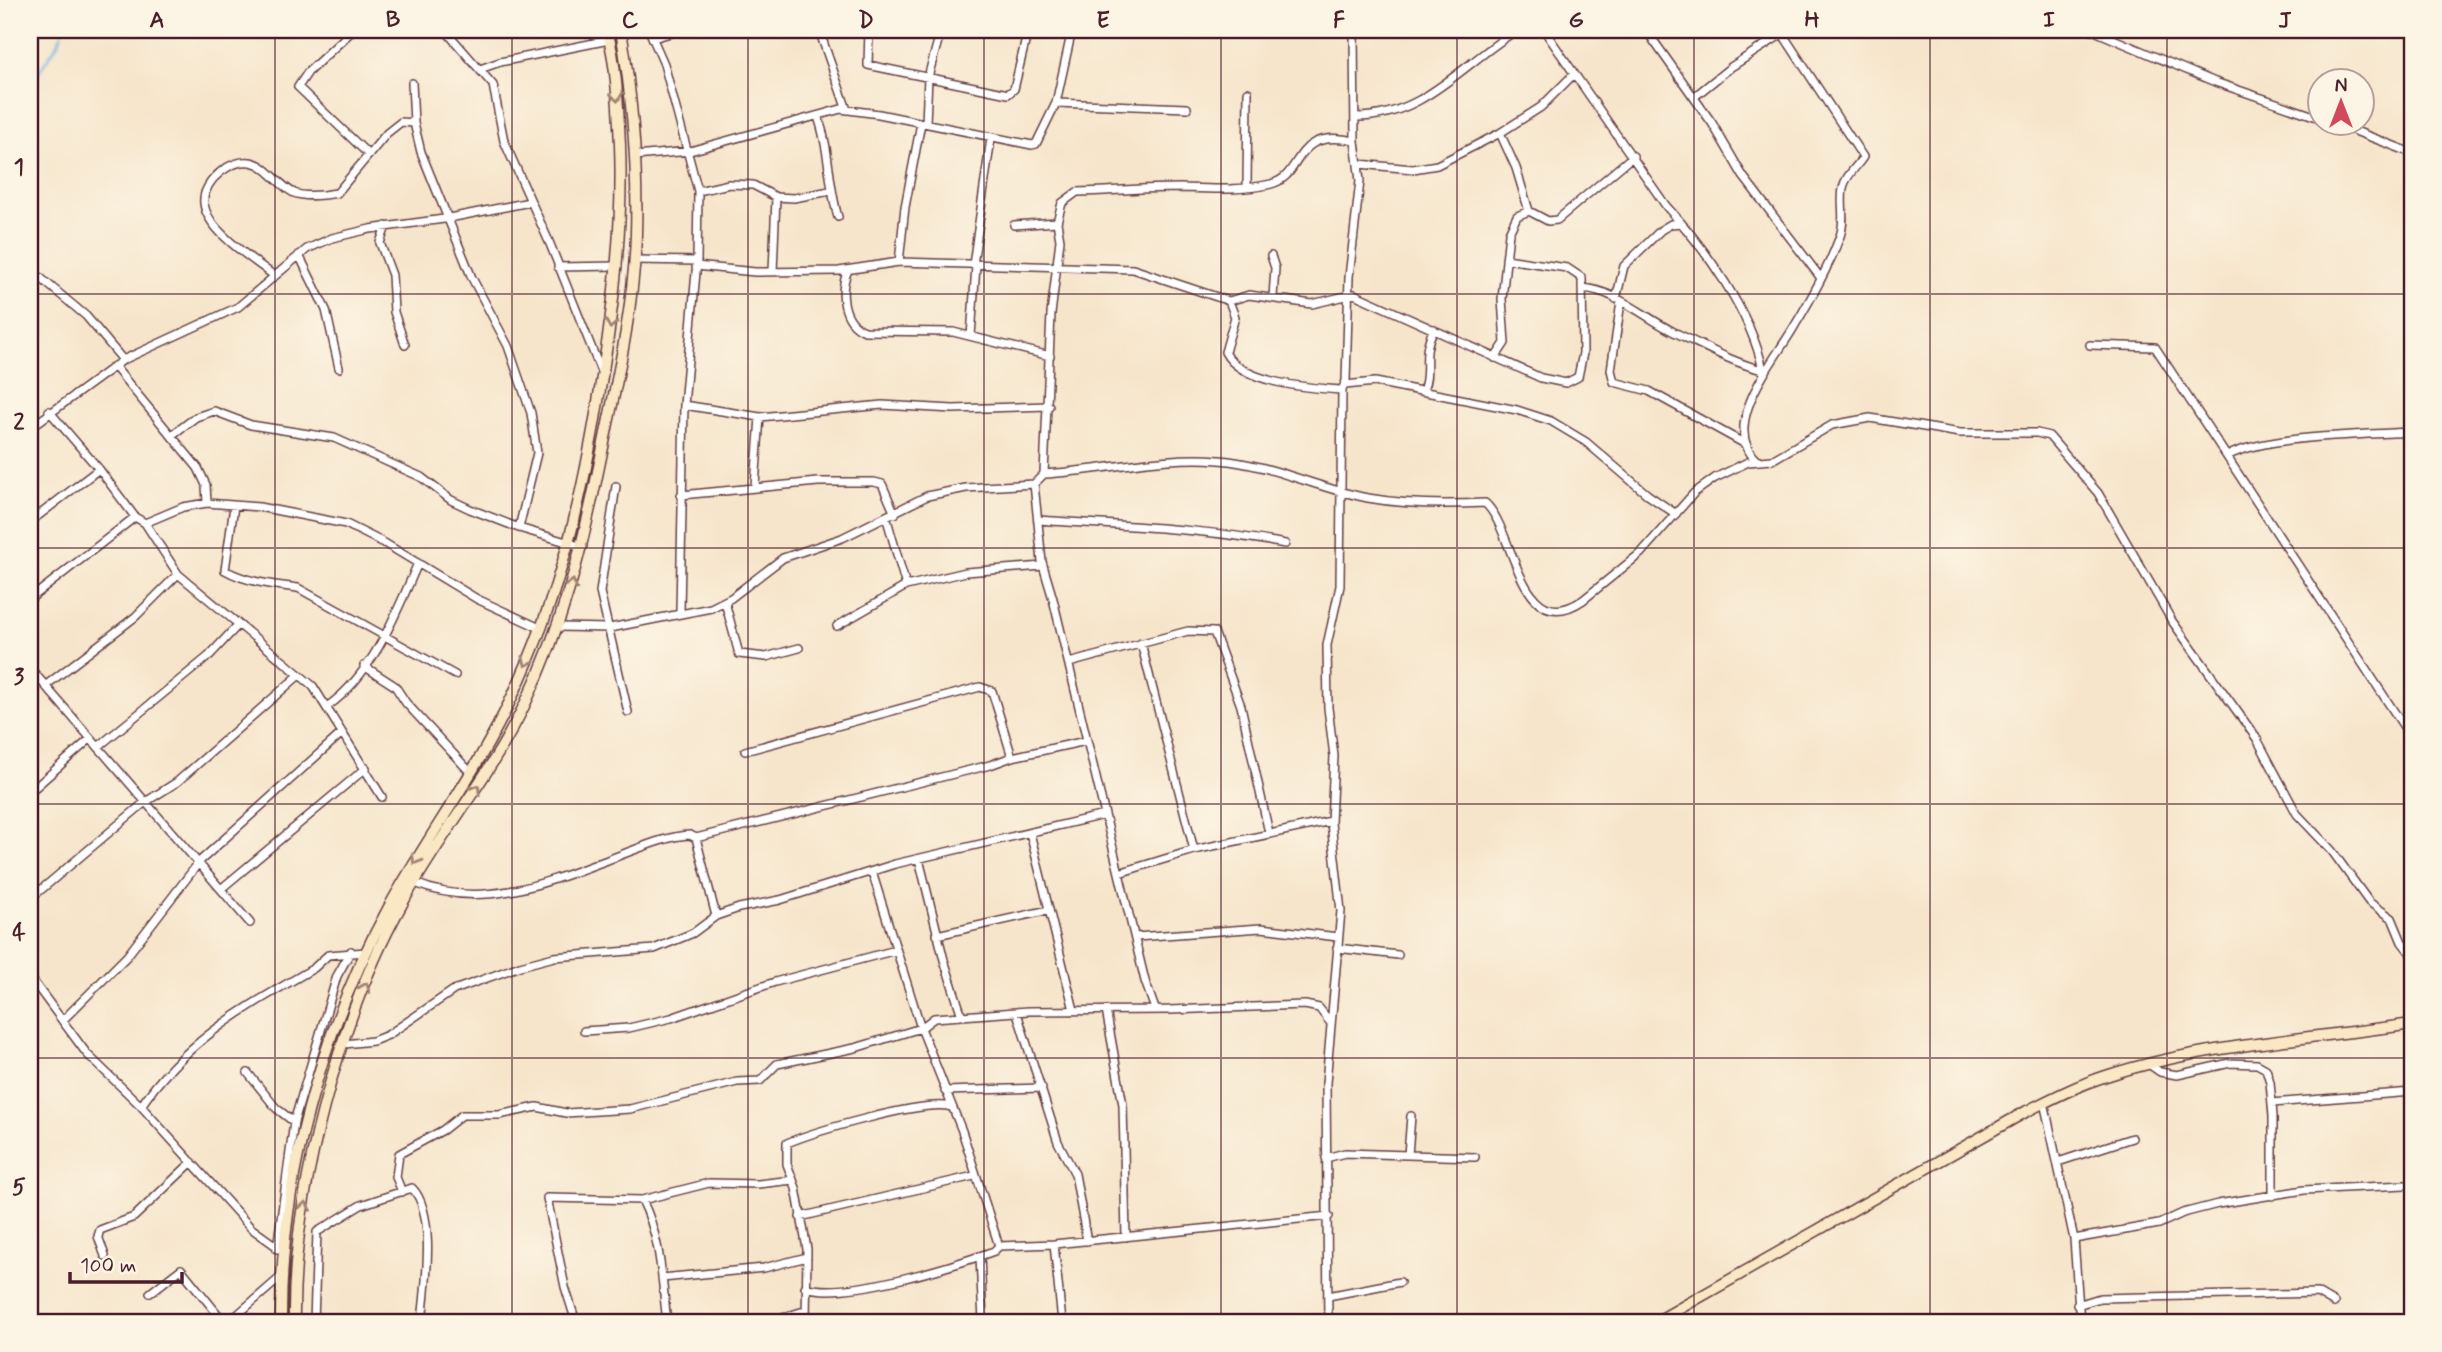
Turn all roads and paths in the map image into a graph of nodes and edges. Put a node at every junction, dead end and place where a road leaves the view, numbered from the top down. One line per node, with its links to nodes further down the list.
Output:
1 (353, 30): 39 (street)
2 (621, 30): 40 (main road)
3 (649, 30): 18 (street)
4 (681, 30): 18 (street)
5 (819, 30): 27 (street)
6 (869, 30): 21 (street)
7 (941, 30): 21 (street)
8 (1028, 30): 21 (street)
9 (1072, 30): 25 (street)
10 (1354, 30): 30 (street)
11 (1517, 30): 30 (street)
12 (1544, 30): 20 (street)
13 (1646, 30): 24 (street)
14 (2092, 30): 28 (street)
15 (447, 31): 19 (street)
16 (1781, 32): 24 (street); 71 (street)
17 (608, 35): 19 (street); 63 (main road, one-way to 63)
18 (653, 38): 37 (street)
19 (480, 69): 47 (street)
20 (1573, 75): 33 (street); 41 (street)
21 (928, 77): 32 (street)
22 (412, 83): 31 (street)
23 (1248, 92): 43 (street)
24 (1694, 97): 71 (street)
25 (1056, 103): 26 (street); 35 (street)
26 (1187, 108)
27 (847, 110): 29 (street); 32 (street)
28 (2306, 114)
29 (818, 117): 37 (street); 45 (street)
30 (1356, 117): 36 (street)
31 (414, 123): 39 (street); 51 (street)
32 (923, 123): 35 (street); 61 (street)
33 (1500, 133): 42 (street); 48 (street)
34 (2368, 136): 38 (street)
35 (991, 138): 64 (street)
36 (1355, 141): 42 (street); 43 (street)
37 (690, 151): 40 (street); 44 (street)
38 (2412, 153)
39 (369, 155): 70 (street)
40 (635, 156): 60 (main road)
41 (1633, 156): 48 (street); 49 (street)
42 (1359, 164): 73 (street)
43 (1247, 187): 52 (street)
44 (698, 191): 46 (street); 62 (street)
45 (830, 191): 46 (street); 50 (street)
46 (776, 197): 68 (street)
47 (530, 202): 51 (street); 66 (street)
48 (1529, 211): 59 (street)
49 (1673, 214): 53 (street); 54 (street)
50 (838, 217)
51 (450, 218): 56 (street); 115 (street)
52 (1057, 222): 55 (street); 65 (street)
53 (1671, 223): 54 (street); 76 (street)
54 (1681, 223): 86 (street)
55 (1014, 225)
56 (386, 226): 57 (street); 79 (street)
57 (299, 255): 70 (street); 85 (street)
58 (1271, 256): 74 (street)
59 (1506, 259): 72 (street); 82 (street)
60 (634, 260): 62 (street); 118 (main road)
61 (899, 262): 64 (street); 69 (street)
62 (696, 264): 68 (street); 90 (street)
63 (618, 266): 66 (street); 87 (main road, one-way to 87)
64 (975, 266): 65 (street); 78 (street)
65 (1055, 266): 75 (street); 81 (street)
66 (558, 267): 87 (street)
67 (30, 269): 83 (street)
68 (772, 272): 69 (street)
69 (844, 273): 78 (street)
70 (273, 275): 83 (street)
71 (1820, 277): 86 (street)
72 (1582, 288): 76 (street); 82 (street)
73 (1349, 294): 74 (street); 77 (street); 88 (street)
74 (1273, 297): 75 (street)
75 (1229, 301): 88 (street)
76 (1618, 301): 86 (street); 97 (street)
77 (1434, 329): 82 (street); 89 (street)
78 (971, 336): 81 (street)
79 (405, 345)
80 (2090, 345): 98 (street)
81 (1050, 356): 91 (street)
82 (1495, 358)
83 (123, 360): 84 (street)
84 (114, 366): 92 (street); 96 (street)
85 (339, 368)
86 (1763, 370): 97 (street)
87 (603, 376): 116 (main road)
88 (1343, 388): 89 (street); 105 (street)
89 (1423, 390): 109 (street)
90 (684, 405): 93 (street); 106 (street)
91 (1049, 406): 93 (street); 101 (street)
92 (49, 411): 94 (street); 100 (street)
93 (760, 416): 104 (street)
94 (30, 428)
95 (2412, 432): 98 (street)
96 (172, 435): 107 (street); 115 (street)
97 (1747, 444): 99 (street)
98 (2227, 456): 144 (street)
99 (1749, 458): 109 (street); 179 (street)
100 (99, 469): 111 (street); 113 (street)
101 (1044, 474): 102 (street); 105 (street)
102 (1034, 484): 110 (street); 112 (street)
103 (616, 486): 129 (street)
104 (755, 486): 106 (street); 110 (street)
105 (1341, 490): 109 (street); 156 (street)
106 (681, 495): 125 (street)
107 (207, 503): 108 (street); 114 (street)
108 (234, 506): 119 (street); 131 (street)
109 (1676, 514)
110 (891, 515): 122 (street); 124 (street)
111 (135, 517): 114 (street); 123 (street)
112 (1038, 520): 117 (street); 120 (street)
113 (30, 522)
114 (145, 523): 121 (street)
115 (519, 528): 116 (street)
116 (570, 544): 118 (street); 130 (main road)
117 (1285, 544)
118 (583, 547): 128 (main road, one-way to 118)
119 (418, 563): 130 (street); 131 (street)
120 (1043, 566): 122 (street); 134 (street)
121 (178, 574): 126 (street); 139 (street)
122 (906, 586): 127 (street)
123 (30, 599)
124 (725, 602): 125 (street); 133 (street)
125 (680, 612): 129 (street)
126 (238, 625): 138 (street); 147 (street)
127 (837, 626)
128 (559, 627): 129 (street); 165 (main road, one-way to 128)
129 (610, 628): 142 (street)
130 (542, 629): 151 (main road, one-way to 151)
131 (383, 636): 135 (street); 137 (street)
132 (1141, 643): 134 (street); 157 (street); 160 (street)
133 (799, 648)
134 (1069, 663): 146 (street)
135 (364, 666): 141 (street); 151 (street)
136 (30, 667): 139 (street)
137 (455, 675)
138 (298, 676): 141 (street); 154 (street)
139 (43, 683): 140 (street); 145 (street)
140 (30, 688)
141 (328, 706): 143 (street)
142 (628, 712)
143 (342, 733): 150 (street); 162 (street)
144 (2412, 739)
145 (90, 740): 147 (street); 152 (street)
146 (1086, 741): 149 (street); 155 (street)
147 (98, 747): 154 (street)
148 (745, 751): 149 (street)
149 (1012, 757): 159 (street)
150 (366, 768): 153 (street); 166 (street)
151 (471, 773): 177 (main road, one-way to 177)
152 (30, 792)
153 (382, 797)
154 (144, 803): 162 (street); 167 (street)
155 (1104, 815): 158 (street); 164 (street)
156 (1331, 821): 157 (street); 173 (street)
157 (1269, 833): 160 (street)
158 (1030, 834): 161 (street); 168 (street)
159 (696, 838): 165 (street); 169 (street)
160 (1194, 850): 164 (street)
161 (919, 859): 163 (street); 171 (street)
162 (200, 861): 166 (street); 186 (street)
163 (872, 872): 169 (street); 175 (street)
164 (1119, 873): 172 (street)
165 (415, 883): 191 (main road, one-way to 165)
166 (222, 888): 170 (street)
167 (30, 898)
168 (1049, 910): 171 (street); 182 (street)
169 (716, 916): 191 (street)
170 (250, 923)
171 (937, 935): 185 (street)
172 (1136, 937): 173 (street); 181 (street)
173 (1338, 937): 174 (street)
174 (1337, 948): 178 (street); 187 (street)
175 (896, 950): 189 (street); 190 (street)
176 (351, 951): 177 (street); 199 (street); 202 (street)
177 (366, 952): 222 (main road)
178 (1398, 955)
179 (2412, 955)
180 (30, 977): 186 (street)
181 (1155, 1009): 183 (street); 187 (street)
182 (1074, 1010): 183 (street); 184 (street)
183 (1106, 1010): 217 (street)
184 (1017, 1013): 185 (street); 194 (street)
185 (962, 1016): 189 (street)
186 (63, 1020): 199 (street)
187 (1329, 1021): 206 (street)
188 (2412, 1024): 192 (main road)
189 (921, 1028): 195 (street); 212 (street)
190 (584, 1031)
191 (344, 1044): 238 (main road, one-way to 191)
192 (2150, 1065): 197 (main road); 198 (street)
193 (248, 1073): 202 (street)
194 (1042, 1088): 195 (street); 219 (street)
195 (946, 1091): 200 (street)
196 (2412, 1092): 198 (street)
197 (2044, 1102): 208 (street); 248 (main road)
198 (2272, 1103): 213 (street)
199 (141, 1106): 207 (street)
200 (951, 1107): 209 (street); 210 (street)
201 (1411, 1116): 204 (street)
202 (294, 1122): 222 (street)
203 (2132, 1138): 208 (street)
204 (1408, 1155): 205 (street); 206 (street)
205 (1475, 1157)
206 (1326, 1158): 215 (street)
207 (192, 1162): 222 (street); 223 (street)
208 (2058, 1162): 218 (street)
209 (974, 1176): 216 (street); 221 (street)
210 (793, 1180): 214 (street); 216 (street)
211 (2405, 1185): 213 (street)
212 (402, 1192): 239 (street); 240 (street)
213 (2273, 1196): 218 (street)
214 (642, 1200): 227 (street); 241 (street)
215 (1329, 1216): 217 (street); 231 (street)
216 (800, 1217): 225 (street)
217 (1126, 1237): 219 (street)
218 (2074, 1238): 233 (street)
219 (1087, 1241): 220 (street)
220 (1054, 1244): 221 (street); 246 (street)
221 (999, 1246): 224 (street)
222 (280, 1250): 226 (main road)
223 (105, 1256)
224 (980, 1256): 229 (street); 245 (street)
225 (807, 1261): 227 (street); 229 (street)
226 (281, 1277): 236 (street); 237 (main road)
227 (662, 1278): 242 (street)
228 (1401, 1282): 231 (street)
229 (805, 1287): 234 (street)
230 (150, 1293): 235 (street)
231 (1328, 1296): 247 (street)
232 (2334, 1303): 233 (street)
233 (2077, 1305): 249 (street)
234 (804, 1311): 243 (street); 244 (street)
235 (224, 1322)
236 (229, 1322)
237 (281, 1322)
238 (294, 1322)
239 (314, 1322)
240 (422, 1322)
241 (576, 1322)
242 (667, 1322)
243 (769, 1322)
244 (806, 1322)
245 (982, 1322)
246 (1062, 1322)
247 (1328, 1322)
248 (1656, 1322)
249 (2080, 1322)

